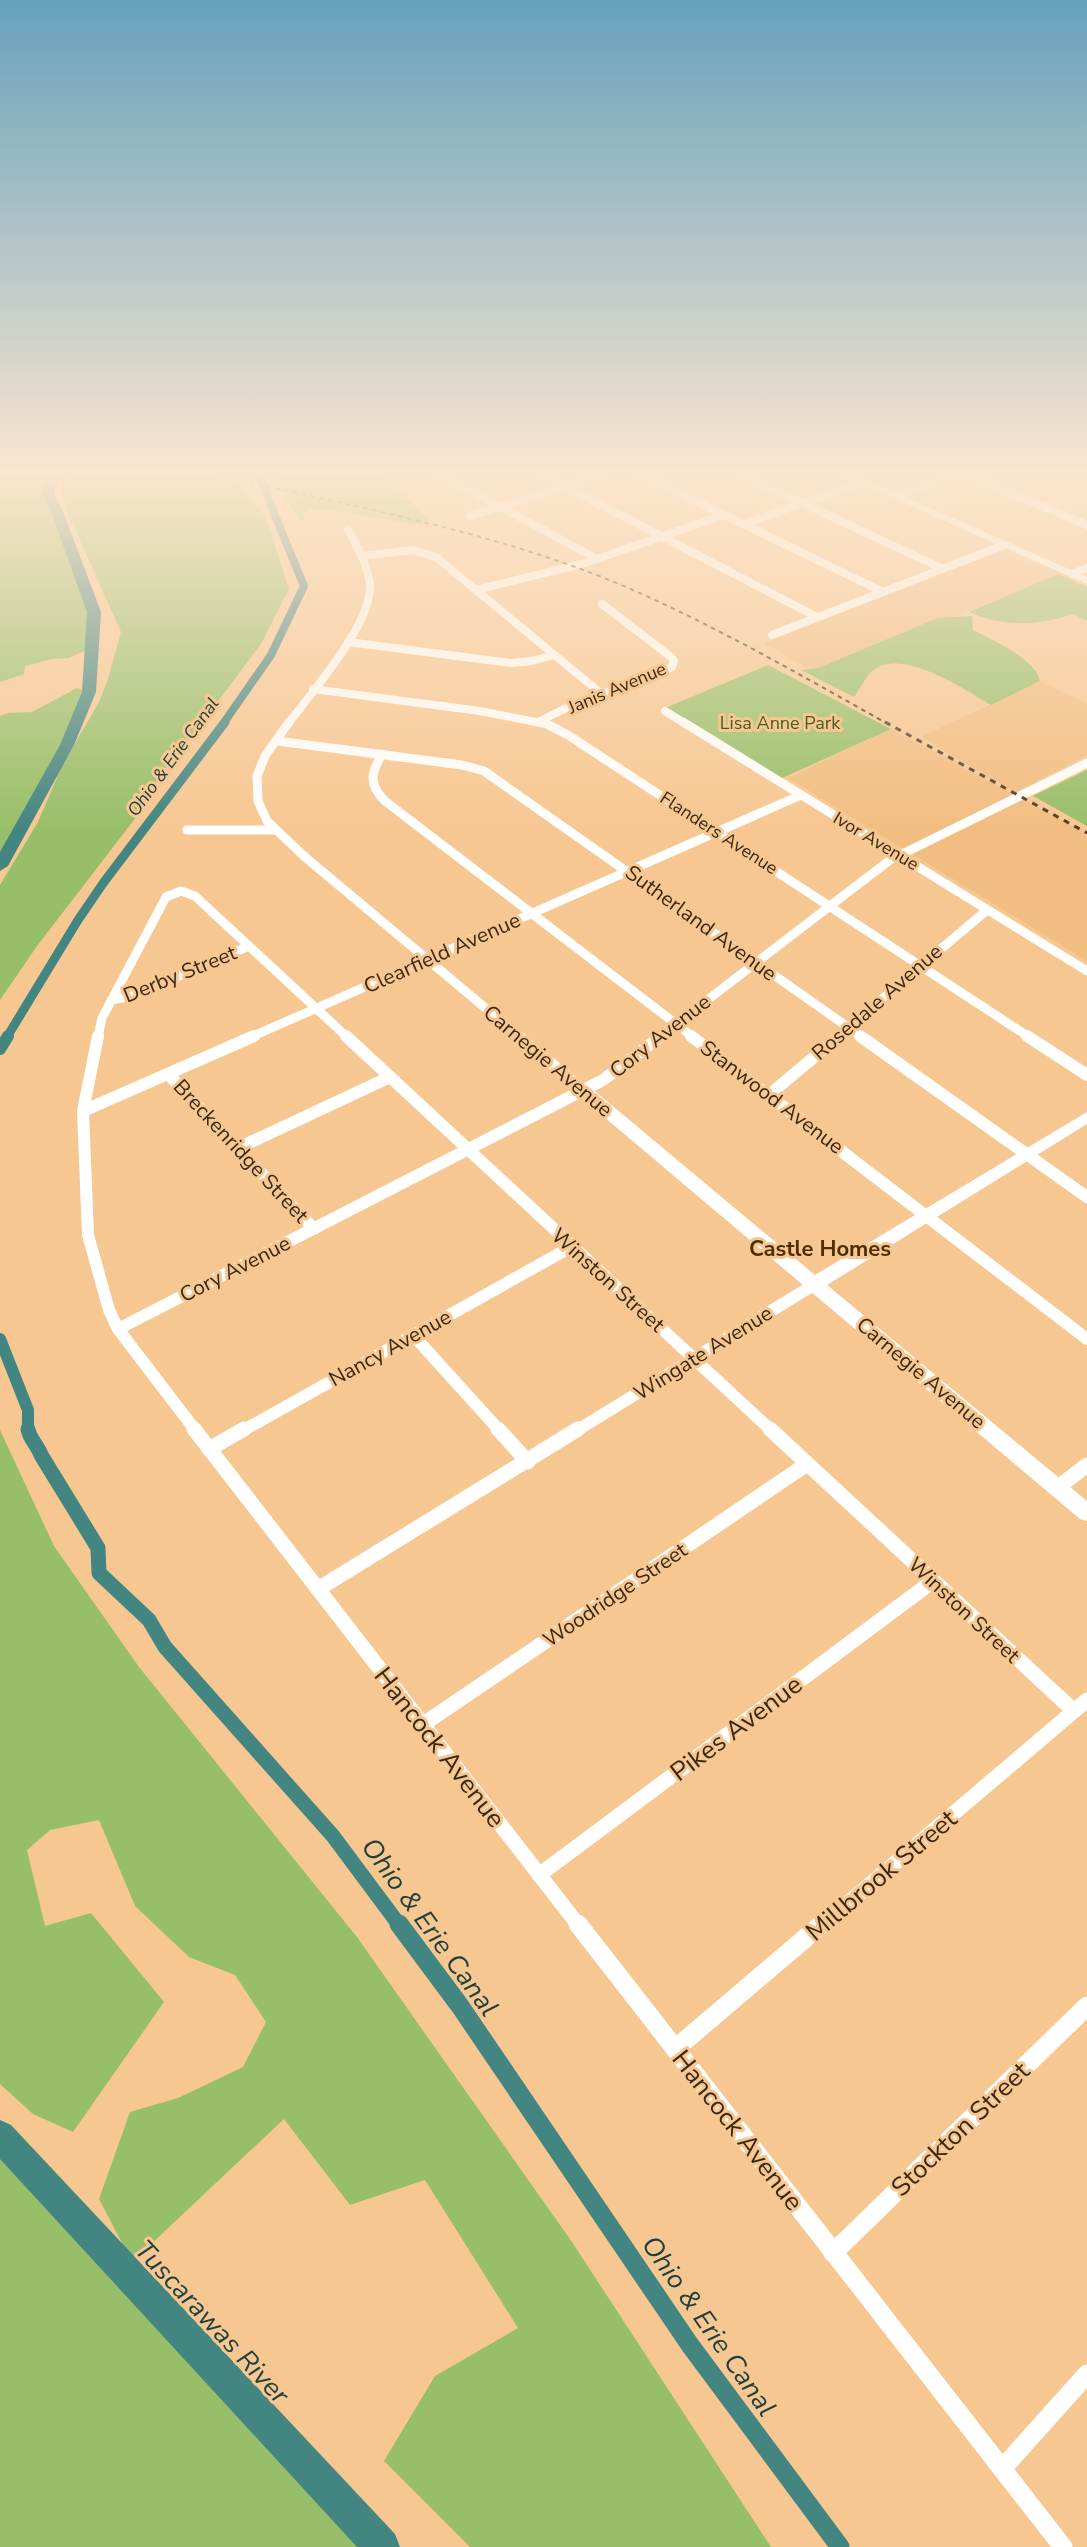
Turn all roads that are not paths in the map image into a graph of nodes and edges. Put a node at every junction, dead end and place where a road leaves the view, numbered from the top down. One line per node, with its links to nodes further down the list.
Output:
1 (370, 593): 8 (street, Carnegie Avenue)
2 (479, 593): 9 (street)
3 (772, 593): 6 (street)
4 (881, 593): 6 (street)
5 (602, 604): 11 (street, Janis Avenue)
6 (818, 617): 7 (street)
7 (772, 635)
8 (348, 642): 9 (street); 10 (street, Carnegie Avenue)
9 (553, 655): 11 (street)
10 (313, 689): 13 (street, Flanders Avenue); 14 (street, Carnegie Avenue)
11 (603, 695): 13 (street, Janis Avenue)
12 (664, 711): 17 (street, Ivor Avenue)
13 (540, 722): 20 (street, Flanders Avenue)
14 (277, 741): 15 (street, Sutherland Avenue); 19 (street, Carnegie Avenue)
15 (382, 754): 22 (street, Sutherland Avenue); 26 (street, Stanwood Avenue)
16 (1087, 763): 21 (street, Cory Avenue)
17 (801, 795): 20 (street, Clearfield Avenue); 21 (street, Ivor Avenue)
18 (187, 830): 19 (street)
19 (275, 830): 28 (street, Carnegie Avenue)
20 (717, 832): 22 (street, Clearfield Avenue); 24 (street, Flanders Avenue)
21 (900, 854): 24 (street, Cory Avenue); 25 (street, Ivor Avenue)
22 (628, 871): 26 (street, Clearfield Avenue); 29 (street, Sutherland Avenue)
23 (195, 896): 27 (street, Winston Street); 32 (street, Hancock Avenue)
24 (829, 906): 29 (street, Cory Avenue); 30 (street, Flanders Avenue)
25 (987, 910): 30 (street, Rosedale Avenue); 31 (street, Ivor Avenue)
26 (532, 913): 28 (street, Clearfield Avenue); 34 (street, Stanwood Avenue)
27 (249, 946): 32 (street, Derby Street); 33 (street, Winston Street)
28 (427, 959): 33 (street, Clearfield Avenue); 39 (street, Carnegie Avenue)
29 (755, 962): 34 (street, Cory Avenue); 35 (street, Sutherland Avenue)
30 (920, 965): 35 (street, Rosedale Avenue); 37 (street, Flanders Avenue)
31 (1087, 971)
32 (111, 1000): 41 (street, Hancock Avenue)
33 (316, 1008): 36 (street, Clearfield Avenue); 38 (street, Winston Street)
34 (677, 1024): 39 (street, Cory Avenue); 40 (street, Stanwood Avenue)
35 (848, 1028): 40 (street, Rosedale Avenue); 45 (street, Sutherland Avenue)
36 (168, 1074): 41 (street, Clearfield Avenue); 43 (street, Breckenridge Street)
37 (1087, 1075)
38 (390, 1077): 43 (street); 44 (street, Winston Street)
39 (584, 1091): 44 (street, Cory Avenue); 50 (street, Carnegie Avenue)
40 (769, 1095): 47 (street, Stanwood Avenue)
41 (83, 1111): 51 (street, Hancock Avenue)
42 (1087, 1117): 45 (street, Wingate Avenue)
43 (238, 1148): 48 (street, Breckenridge Street)
44 (468, 1151): 48 (street, Cory Avenue); 49 (street, Winston Street)
45 (1027, 1154): 46 (street, Sutherland Avenue); 47 (street, Wingate Avenue)
46 (1087, 1197)
47 (926, 1216): 50 (street, Wingate Avenue); 53 (street, Stanwood Avenue)
48 (314, 1229): 51 (street, Cory Avenue)
49 (571, 1247): 52 (street, Nancy Avenue); 54 (street, Winston Street)
50 (815, 1284): 54 (street, Wingate Avenue); 59 (street, Carnegie Avenue)
51 (118, 1329): 55 (street, Hancock Avenue)
52 (413, 1335): 55 (street, Nancy Avenue); 56 (street)
53 (1087, 1339)
54 (694, 1358): 56 (street, Wingate Avenue); 57 (street, Winston Street)
55 (209, 1449): 62 (street, Hancock Avenue)
56 (528, 1462): 62 (street, Wingate Avenue)
57 (807, 1464): 61 (street, Winston Street); 65 (street, Woodridge Street)
58 (1087, 1465): 59 (street)
59 (1057, 1488): 60 (street, Carnegie Avenue)
60 (1087, 1513)
61 (933, 1581): 64 (street, Winston Street); 66 (street, Pikes Avenue)
62 (318, 1589): 65 (street, Hancock Avenue)
63 (1087, 1700): 64 (street, Millbrook Street)
64 (1074, 1712): 68 (street, Millbrook Street)
65 (422, 1725): 66 (street, Hancock Avenue)
66 (539, 1875): 68 (street, Hancock Avenue)
67 (1087, 2006): 69 (street, Stockton Street)
68 (675, 2049): 69 (street, Hancock Avenue)
69 (833, 2253): 71 (street, Hancock Avenue)
70 (1087, 2374): 71 (street)
71 (1002, 2469): 72 (street, Hancock Avenue)
72 (1063, 2547)

